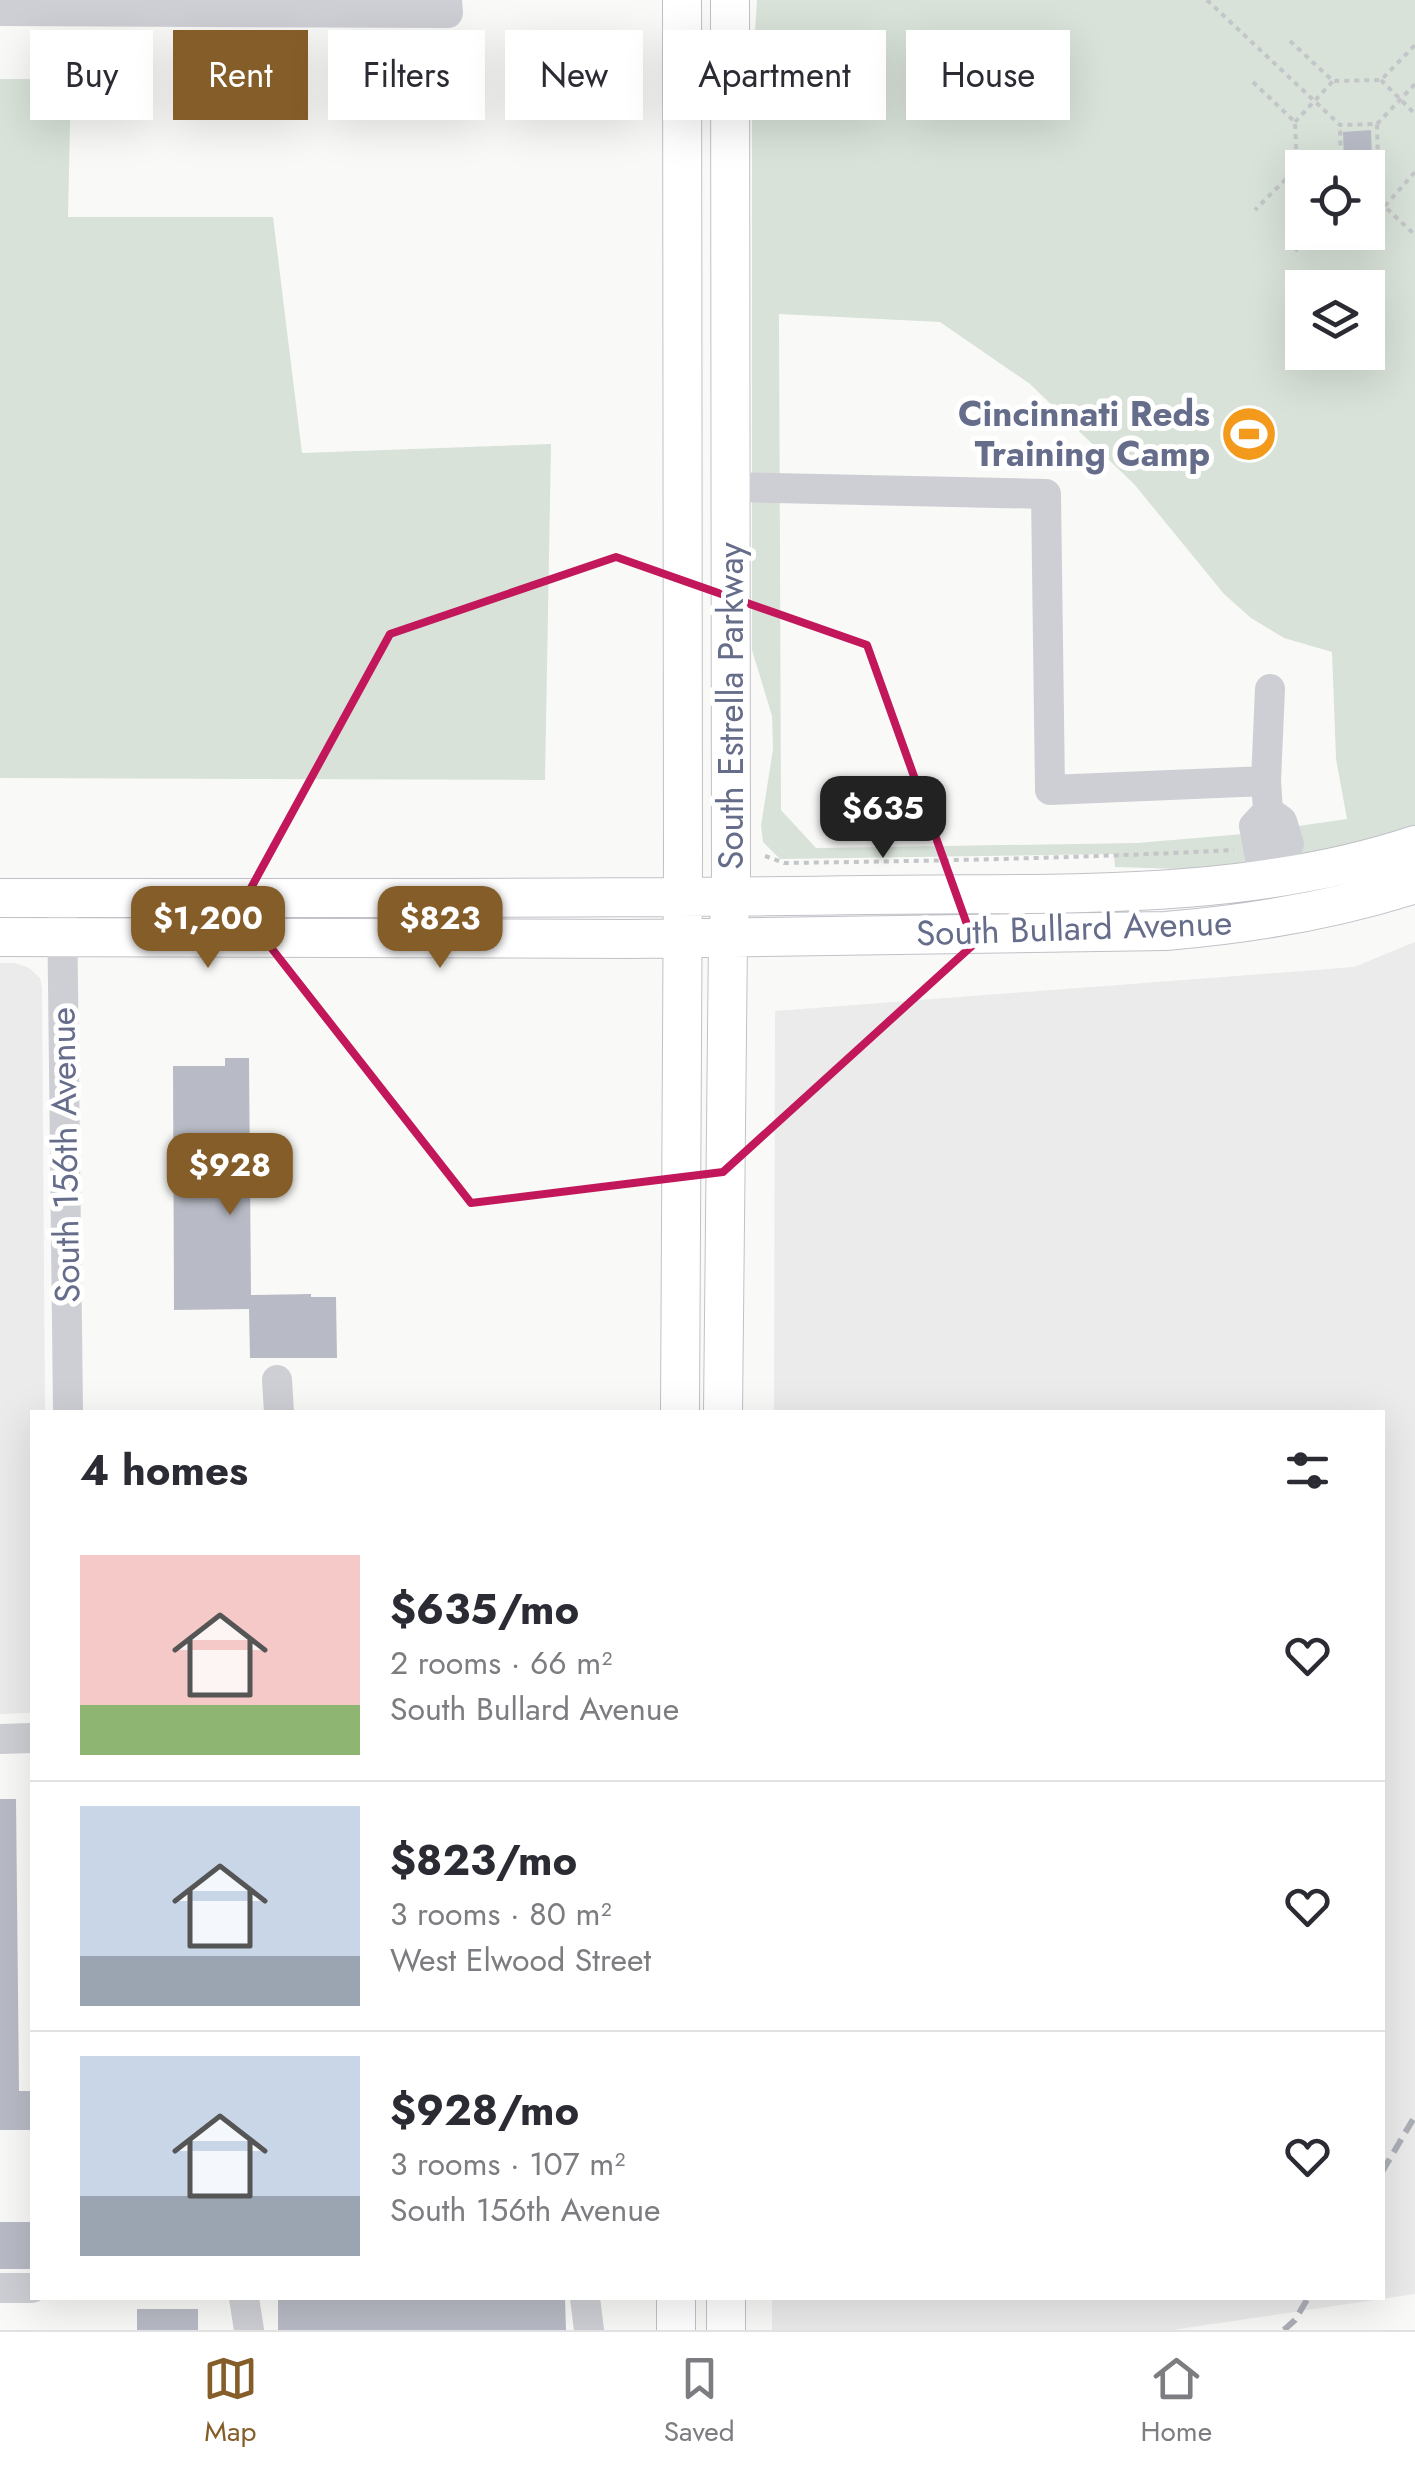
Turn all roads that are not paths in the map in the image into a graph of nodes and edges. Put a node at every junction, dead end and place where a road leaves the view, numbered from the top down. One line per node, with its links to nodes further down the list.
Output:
1 (682, 0): 12 (main road, South Estrella Parkway)
2 (730, 0): 6 (main road, South Estrella Parkway)
3 (171, 6): 4 (street); 5 (street)
4 (447, 6)
5 (0, 11)
6 (731, 487): 8 (street); 13 (main road, South Estrella Parkway)
7 (1270, 689): 8 (street)
8 (1267, 796): 10 (street)
9 (1415, 845): 10 (main road, South Bullard Avenue)
10 (1272, 862): 13 (main road, South Bullard Avenue)
11 (1415, 884): 19 (main road, South Bullard Avenue)
12 (682, 896): 13 (main road, South Bullard Avenue); 15 (main road, South Bullard Avenue); 18 (main road, South Estrella Parkway)
13 (731, 896): 19 (main road, South Estrella Parkway)
14 (0, 898): 15 (main road, South Bullard Avenue)
15 (62, 898): 17 (street, South 156th Avenue)
16 (0, 937): 17 (main road, South Bullard Avenue)
17 (63, 937): 18 (main road, South Bullard Avenue); 21 (street, South 156th Avenue)
18 (682, 938): 19 (main road, South Bullard Avenue); 23 (main road, South Estrella Parkway)
19 (728, 938): 24 (main road, South Estrella Parkway)
20 (277, 1380): 22 (street)
21 (68, 1410)
22 (278, 1410)
23 (680, 1410)
24 (724, 1410)
25 (30, 1738): 26 (street)
26 (0, 1739)
27 (0, 2288): 28 (street)
28 (30, 2288)
29 (244, 2300): 33 (street)
30 (585, 2300): 34 (street)
31 (676, 2300): 35 (main road)
32 (726, 2300): 36 (main road)
33 (250, 2330)
34 (590, 2330)
35 (676, 2330)
36 (726, 2330)

